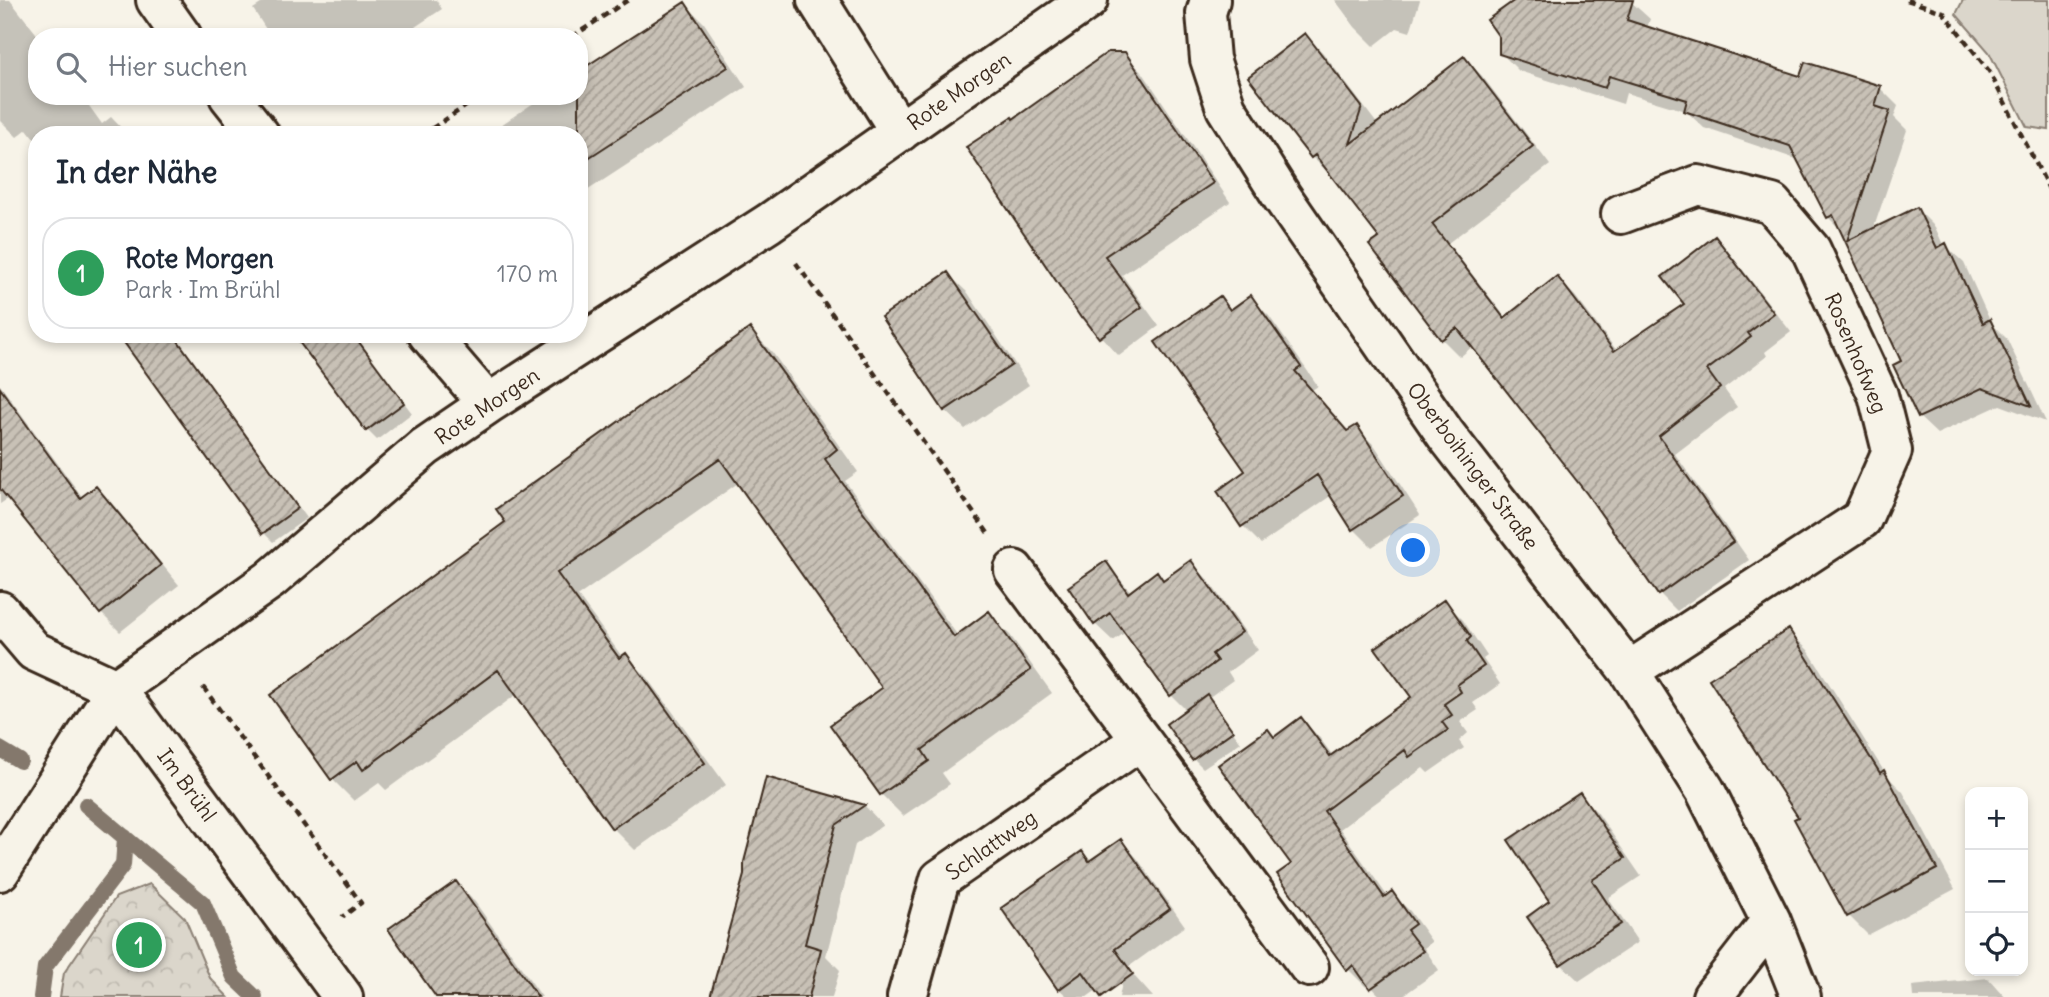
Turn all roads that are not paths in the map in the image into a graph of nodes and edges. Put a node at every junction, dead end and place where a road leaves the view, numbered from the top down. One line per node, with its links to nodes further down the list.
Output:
1 (156, 0): 5 (street)
2 (817, 0): 8 (street)
3 (1088, 0): 8 (street, Rote Morgen)
4 (1210, 0): 16 (street, Oberboihinger Straße)
5 (176, 28)
6 (236, 105): 7 (street)
7 (253, 126)
8 (900, 132): 10 (street, Rote Morgen)
9 (1621, 214): 16 (street, Rosenhofweg)
10 (588, 340)
11 (436, 343): 13 (street)
12 (583, 343): 13 (street, Rote Morgen)
13 (488, 404): 17 (street, Rote Morgen)
14 (1014, 570): 18 (street)
15 (0, 611): 17 (street, Im Brühl)
16 (1629, 671): 20 (street, Oberboihinger Straße)
17 (116, 689): 19 (street, Rote Morgen); 22 (street, Im Brühl)
18 (1141, 740): 21 (street); 23 (street, Schlattweg)
19 (0, 871)
20 (1771, 921): 24 (street); 25 (street, Oberboihinger Straße)
21 (1309, 967)
22 (343, 997)
23 (907, 997)
24 (1712, 997)
25 (1801, 997)

